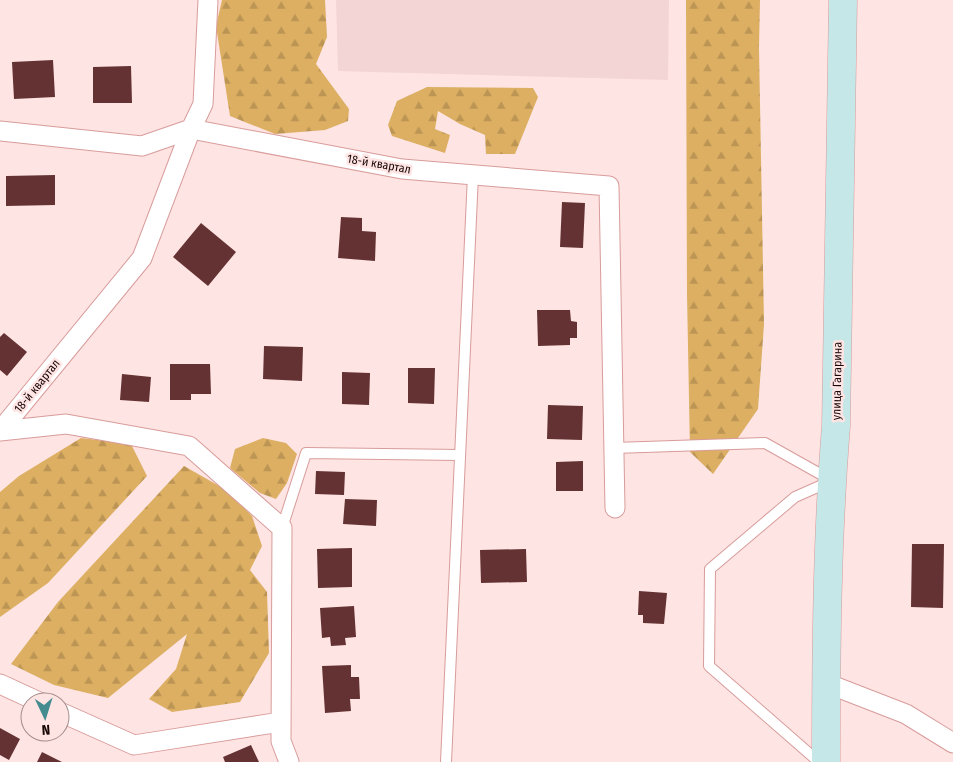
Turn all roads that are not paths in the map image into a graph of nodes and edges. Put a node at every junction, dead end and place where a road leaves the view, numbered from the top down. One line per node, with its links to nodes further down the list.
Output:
1 (208, 0): 3 (street)
2 (843, 0): 9 (main road, улица Гагарина)
3 (191, 129): 4 (street); 5 (street, 18-й квартал); 6 (street, 18-й квартал)
4 (0, 131)
5 (473, 175): 7 (street, 18-й квартал); 8 (lane)
6 (0, 431): 11 (street)
7 (614, 448): 9 (lane); 10 (street, 18-й квартал)
8 (460, 455): 11 (lane); 19 (lane)
9 (832, 481): 12 (main road, улица Гагарина); 20 (lane)
10 (615, 508)
11 (282, 528): 16 (street)
12 (826, 683): 17 (street); 21 (main road, улица Гагарина)
13 (0, 684): 14 (street)
14 (20, 693)
15 (70, 716): 16 (street)
16 (282, 722): 18 (street)
17 (953, 743)
18 (289, 762)
19 (446, 762)
20 (819, 762)
21 (826, 762)

